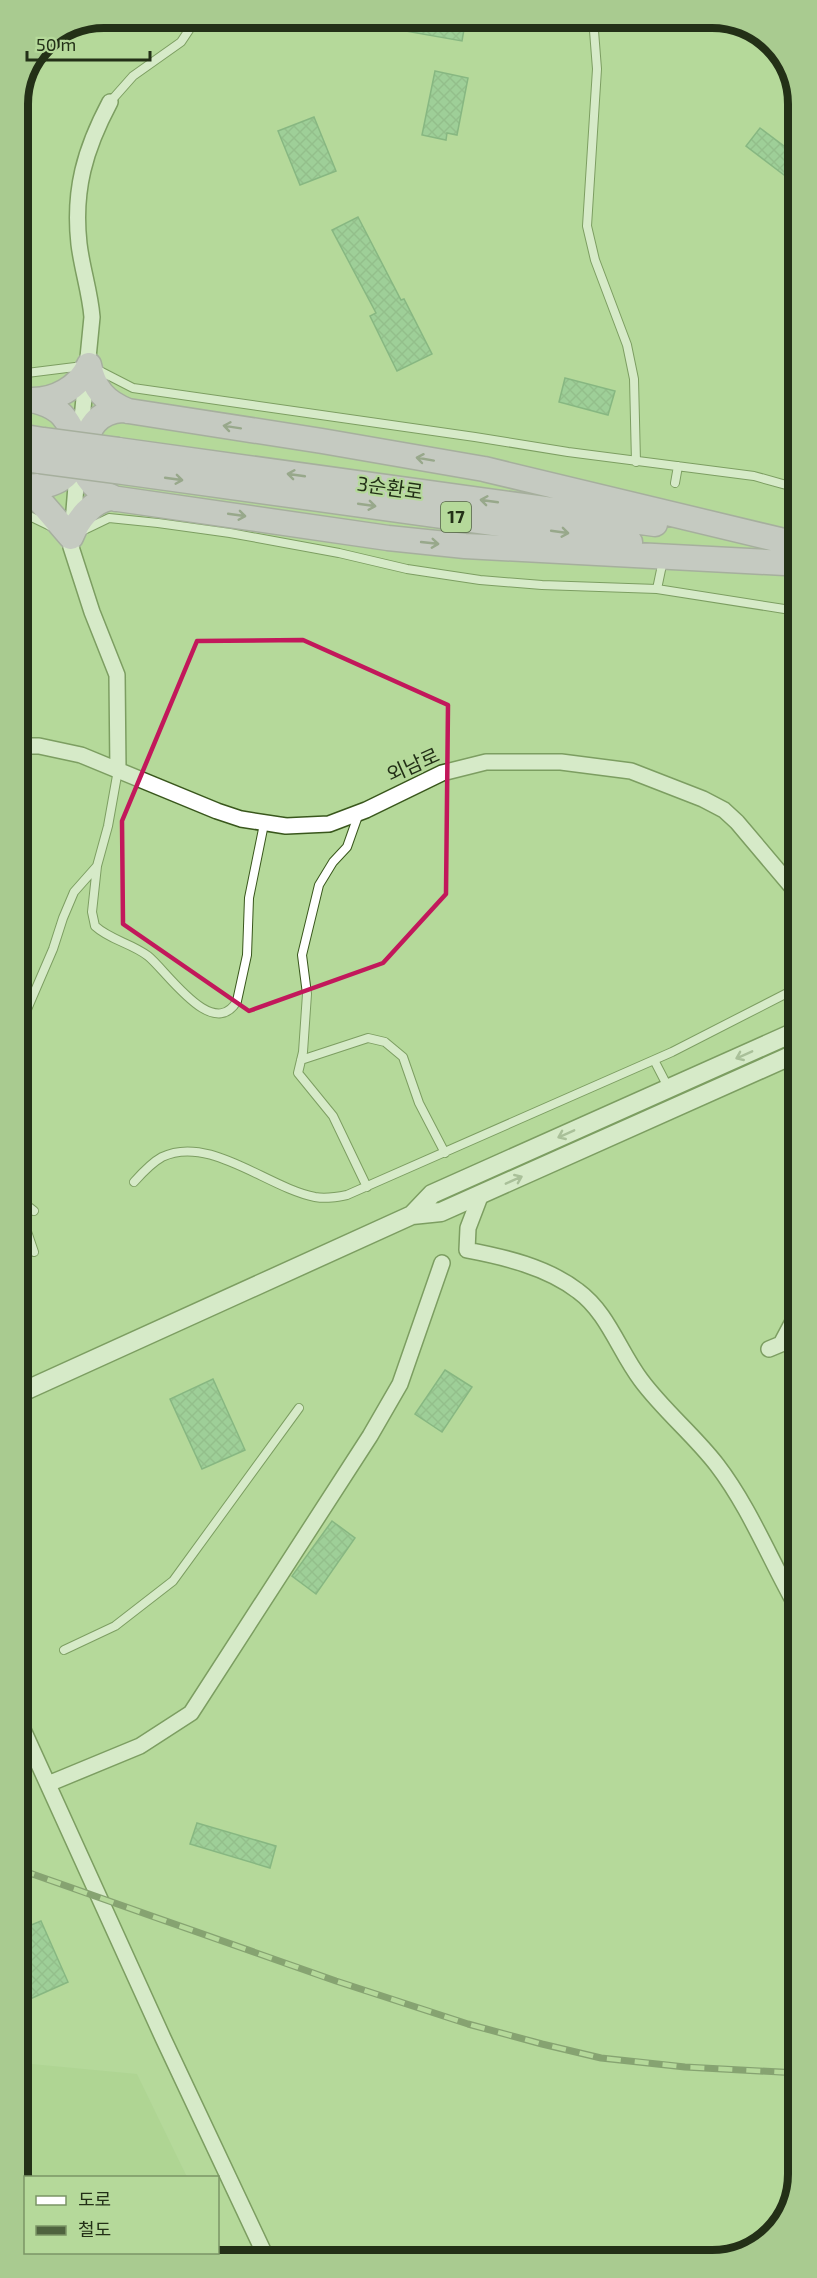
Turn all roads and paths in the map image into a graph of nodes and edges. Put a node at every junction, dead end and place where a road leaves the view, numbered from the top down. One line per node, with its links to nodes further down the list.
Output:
1 (190, 28): 3 (lane)
2 (594, 29): 11 (lane)
3 (110, 102): 4 (street)
4 (88, 365): 5 (lane); 6 (highway); 8 (highway); 10 (street); 11 (lane)
5 (29, 373)
6 (29, 399)
7 (29, 400): 10 (highway)
8 (128, 411): 10 (highway); 20 (highway, one-way to 8)
9 (34, 453): 21 (highway, 3순환로 / 17, bridge)
10 (79, 456): 14 (highway); 17 (highway); 19 (street)
11 (636, 462): 12 (lane)
12 (678, 466): 13 (lane); 15 (lane)
13 (675, 483)
14 (29, 486)
15 (788, 486)
16 (29, 492): 19 (highway)
17 (116, 499): 19 (highway); 22 (highway, one-way to 22)
18 (29, 516): 19 (lane)
19 (71, 537): 24 (lane); 27 (street)
20 (788, 552)
21 (788, 552)
22 (788, 553)
23 (662, 565): 24 (lane)
24 (657, 589): 25 (lane)
25 (788, 610)
26 (29, 747): 27 (street, 외남로)
27 (118, 770): 29 (street, 외남로); 30 (lane)
28 (359, 813): 29 (street, 외남로); 31 (street, 외남로); 36 (lane)
29 (264, 824): 30 (lane)
30 (97, 866): 33 (lane)
31 (788, 882)
32 (788, 993): 37 (lane)
33 (29, 1008)
34 (788, 1035): 38 (street, one-way to 38)
35 (788, 1057): 39 (street)
36 (301, 1060): 40 (lane); 42 (lane)
37 (654, 1060): 38 (lane); 40 (lane)
38 (669, 1088): 39 (lane); 46 (street, one-way to 46)
39 (678, 1107): 43 (street, one-way to 39)
40 (445, 1153): 42 (lane)
41 (134, 1182): 42 (lane)
42 (367, 1186)
43 (481, 1194): 46 (street); 54 (street)
44 (28, 1207): 45 (lane)
45 (34, 1211)
46 (412, 1215): 52 (street)
47 (28, 1236): 48 (lane)
48 (34, 1252)
49 (442, 1263): 57 (street)
50 (788, 1331): 51 (street)
51 (769, 1349)
52 (28, 1389)
53 (299, 1408): 55 (lane)
54 (788, 1590)
55 (64, 1650)
56 (28, 1741): 57 (street)
57 (48, 1784): 58 (street)
58 (262, 2249)

